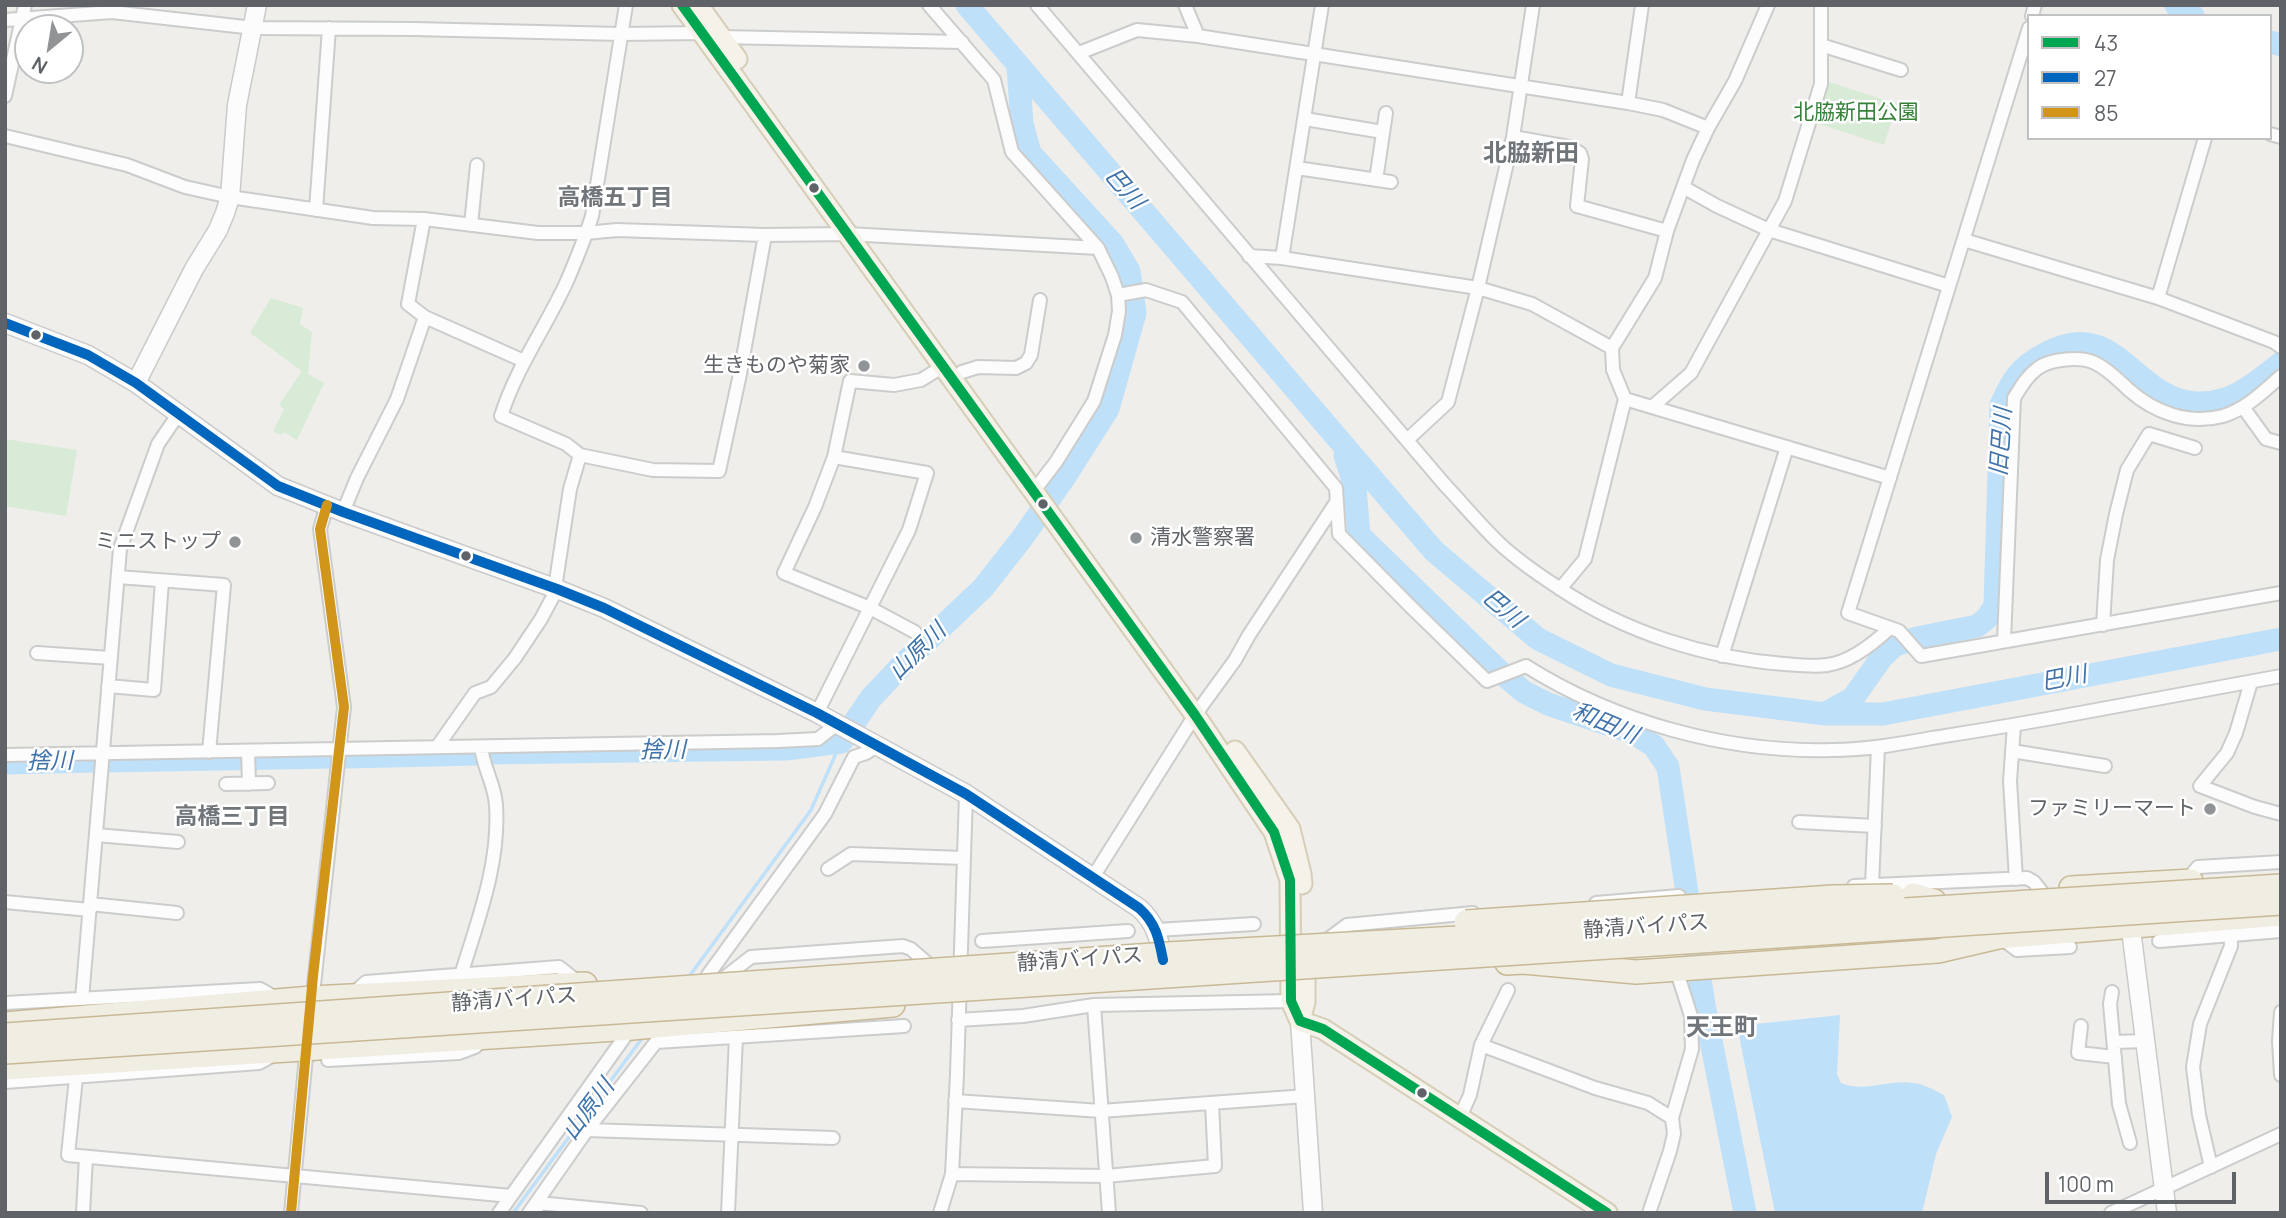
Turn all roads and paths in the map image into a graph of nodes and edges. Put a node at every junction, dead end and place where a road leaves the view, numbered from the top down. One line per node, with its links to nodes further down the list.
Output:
1 (257, 5): 14 (street)
2 (626, 5): 17 (street)
3 (682, 5): 16 (main road)
4 (698, 5): 19 (main road)
5 (929, 5): 21 (street)
6 (1037, 5): 23 (street)
7 (1185, 5): 18 (street)
8 (1322, 5): 24 (street)
9 (1533, 5): 28 (street)
10 (1642, 5): 30 (street)
11 (1768, 5): 33 (street)
12 (1821, 5): 22 (street)
13 (84, 14): 14 (street)
14 (254, 28): 15 (street); 43 (street)
15 (329, 29): 17 (street); 44 (street)
16 (701, 33): 17 (street); 19 (street); 50 (main road)
17 (620, 34): 49 (street)
18 (1198, 36): 23 (street); 24 (street)
19 (721, 37): 21 (street); 50 (main road)
20 (2027, 41): 26 (street)
21 (962, 42): 53 (street)
22 (1821, 45): 27 (street); 47 (street)
23 (1079, 54): 54 (street)
24 (1315, 55): 28 (street); 32 (street)
25 (14, 58): 29 (street)
26 (2024, 61): 52 (street)
27 (1901, 70)
28 (1521, 88): 30 (street); 36 (street)
29 (5, 96)
30 (1628, 103): 33 (street)
31 (1386, 113): 34 (street)
32 (1305, 119): 34 (street); 39 (street)
33 (1708, 128): 42 (street)
34 (1383, 132): 40 (street)
35 (5, 135): 43 (street)
36 (1513, 137): 48 (street); 57 (street)
37 (2204, 140): 59 (street)
38 (477, 165): 46 (street)
39 (1297, 168): 40 (street); 55 (street)
40 (1376, 180): 41 (street)
41 (1391, 182)
42 (1683, 187): 47 (street); 48 (street)
43 (230, 197): 44 (street); 69 (street)
44 (316, 210): 45 (street)
45 (424, 219): 46 (street); 61 (street)
46 (471, 225): 49 (street)
47 (1769, 230): 56 (street); 71 (street)
48 (1667, 231): 64 (street)
49 (586, 233): 51 (street); 65 (street)
50 (856, 234): 51 (street); 53 (street); 66 (main road); 67 (main road)
51 (765, 235): 78 (street)
52 (1964, 240): 56 (street); 59 (street)
53 (1098, 248): 58 (street)
54 (1249, 256): 55 (street); 74 (street)
55 (1282, 258): 57 (street)
56 (1949, 286): 80 (street)
57 (1478, 288): 64 (street); 74 (street)
58 (1118, 295): 81 (street); 82 (street)
59 (2158, 298): 63 (street)
60 (1040, 300): 67 (street)
61 (425, 317): 65 (street); 83 (street)
62 (5, 323): 69 (street)
63 (2277, 345)
64 (1612, 348): 70 (street)
65 (524, 361): 78 (street)
66 (942, 367): 79 (street); 81 (main road)
67 (962, 372): 81 (main road)
68 (2281, 376): 72 (street)
69 (136, 383): 73 (street)
70 (1625, 399): 71 (street); 87 (street)
71 (1652, 407): 76 (street)
72 (2243, 407): 75 (street); 93 (street)
73 (179, 413): 83 (street); 84 (street)
74 (1407, 440): 87 (street)
75 (2281, 443)
76 (1787, 447): 80 (street); 95 (street)
77 (2195, 448): 90 (street)
78 (580, 455): 86 (street)
79 (834, 457): 89 (street); 89 (street)
80 (1890, 478): 91 (street)
81 (1037, 487): 100 (main road)
82 (1337, 500): 100 (street); 107 (street)
83 (335, 509): 86 (street); 108 (street)
84 (118, 577): 85 (street); 96 (street)
85 (162, 580): 99 (street); 110 (street)
86 (556, 588): 101 (street); 105 (street)
87 (1560, 589): 95 (street)
88 (2281, 593): 90 (street)
89 (870, 608): 92 (street); 101 (street)
90 (2103, 625): 93 (street)
91 (1894, 629): 93 (street); 95 (street)
92 (915, 632)
93 (2004, 641)
94 (37, 653): 96 (street)
95 (1722, 656)
96 (111, 659): 99 (street)
97 (2281, 676): 98 (street)
98 (2251, 682): 103 (street); 119 (street)
99 (108, 686): 111 (street)
100 (1199, 710): 128 (street); 152 (main road)
101 (817, 713): 102 (street)
102 (839, 725): 104 (street); 106 (street)
103 (2014, 725): 107 (street); 109 (street)
104 (873, 743): 118 (street); 157 (street)
105 (437, 747): 106 (street); 108 (street)
106 (481, 747): 156 (street)
107 (1878, 747): 121 (street)
108 (341, 749): 113 (street); 163 (street)
109 (2012, 751): 114 (street); 129 (street)
110 (209, 752): 111 (street); 113 (street)
111 (103, 753): 112 (street); 122 (street)
112 (5, 755)
113 (249, 758): 117 (street)
114 (2105, 766)
115 (268, 783): 117 (street)
116 (226, 784): 117 (street)
117 (249, 784)
118 (966, 794): 124 (street); 128 (street)
119 (2281, 814)
120 (1799, 822): 121 (street)
121 (1875, 826): 132 (street)
122 (96, 835): 123 (street); 138 (street)
123 (178, 842)
124 (963, 858): 126 (street); 161 (street)
125 (2281, 862): 130 (street)
126 (828, 869)
127 (2281, 876): 130 (highway)
128 (1093, 877): 144 (street)
129 (2017, 879): 132 (street); 134 (street)
130 (2186, 881): 131 (highway)
131 (2126, 884): 134 (highway); 142 (street)
132 (1872, 885): 152 (street)
133 (2281, 886): 153 (highway, 静清バイパス, bridge)
134 (2041, 891): 135 (highway)
135 (1923, 898): 152 (highway); 153 (highway, bridge)
136 (5, 902): 138 (street)
137 (2281, 903): 153 (highway, 静清バイパス, bridge)
138 (90, 907): 139 (street); 164 (street)
139 (177, 913)
140 (2281, 914): 143 (highway)
141 (1254, 923): 144 (street)
142 (2131, 925): 143 (highway); 147 (highway); 178 (street)
143 (2230, 927): 146 (street); 150 (street); 203 (street)
144 (1157, 930): 153 (street)
145 (1128, 931): 148 (street)
146 (2281, 931)
147 (1998, 937): 151 (street); 153 (highway, bridge); 154 (highway)
148 (1009, 939): 149 (street); 155 (street)
149 (982, 941)
150 (2160, 941)
151 (2070, 947)
152 (1301, 960): 153 (highway); 154 (highway); 161 (highway); 166 (main road); 170 (main road)
153 (1164, 963): 155 (highway); 175 (highway, 静清バイパス, bridge); 183 (highway, 静清バイパス, bridge)
154 (1676, 969): 196 (street)
155 (988, 973): 161 (highway)
156 (461, 975): 158 (street); 162 (street)
157 (716, 976): 158 (highway); 161 (highway)
158 (580, 984): 162 (highway)
159 (1508, 990): 180 (street)
160 (2112, 992): 179 (street)
161 (955, 993): 168 (street); 174 (highway); 192 (street)
162 (351, 996): 163 (highway)
163 (312, 998): 165 (highway); 181 (street)
164 (82, 999): 165 (street); 167 (street)
165 (283, 1001): 171 (highway)
166 (1291, 1001): 168 (street); 170 (main road)
167 (5, 1003)
168 (1094, 1005): 194 (street)
169 (2281, 1012): 188 (street)
170 (1300, 1021): 191 (street); 195 (main road)
171 (5, 1024)
172 (904, 1026): 177 (street)
173 (2081, 1026): 185 (street)
174 (632, 1028): 176 (highway); 208 (street)
175 (5, 1035)
176 (485, 1037): 184 (highway); 186 (street)
177 (736, 1037): 197 (street); 199 (street)
178 (2145, 1041): 179 (street); 207 (street)
179 (2114, 1042): 185 (street)
180 (1481, 1045): 195 (street); 196 (street)
181 (307, 1049): 182 (highway); 184 (highway); 205 (street)
182 (278, 1051): 187 (highway); 189 (street)
183 (5, 1052)
184 (337, 1054): 186 (street); 186 (street)
185 (2115, 1057): 201 (street)
186 (372, 1058)
187 (5, 1068)
188 (2281, 1075)
189 (76, 1078): 190 (street); 202 (street)
190 (5, 1082)
191 (1306, 1097): 193 (street); 217 (street)
192 (955, 1101): 194 (street); 204 (street)
193 (1212, 1103): 194 (street); 206 (street)
194 (1101, 1111): 206 (street)
195 (1460, 1117): 218 (main road)
196 (1672, 1118): 219 (street)
197 (587, 1130): 199 (street); 209 (street)
198 (2281, 1134): 203 (street)
199 (732, 1135): 200 (street); 214 (street)
200 (833, 1138)
201 (2130, 1143)
202 (86, 1157): 205 (street); 210 (street)
203 (2211, 1167): 207 (street)
204 (952, 1174): 206 (street); 215 (street)
205 (295, 1175): 208 (street); 211 (street)
206 (1106, 1176): 216 (street)
207 (2164, 1188): 220 (street); 221 (street)
208 (510, 1196): 212 (street)
209 (535, 1210): 213 (street)
210 (83, 1213)
211 (291, 1213)
212 (499, 1213)
213 (641, 1213)
214 (728, 1213)
215 (940, 1213)
216 (1109, 1213)
217 (1313, 1213)
218 (1607, 1213)
219 (1649, 1213)
220 (2111, 1213)
221 (2167, 1213)

